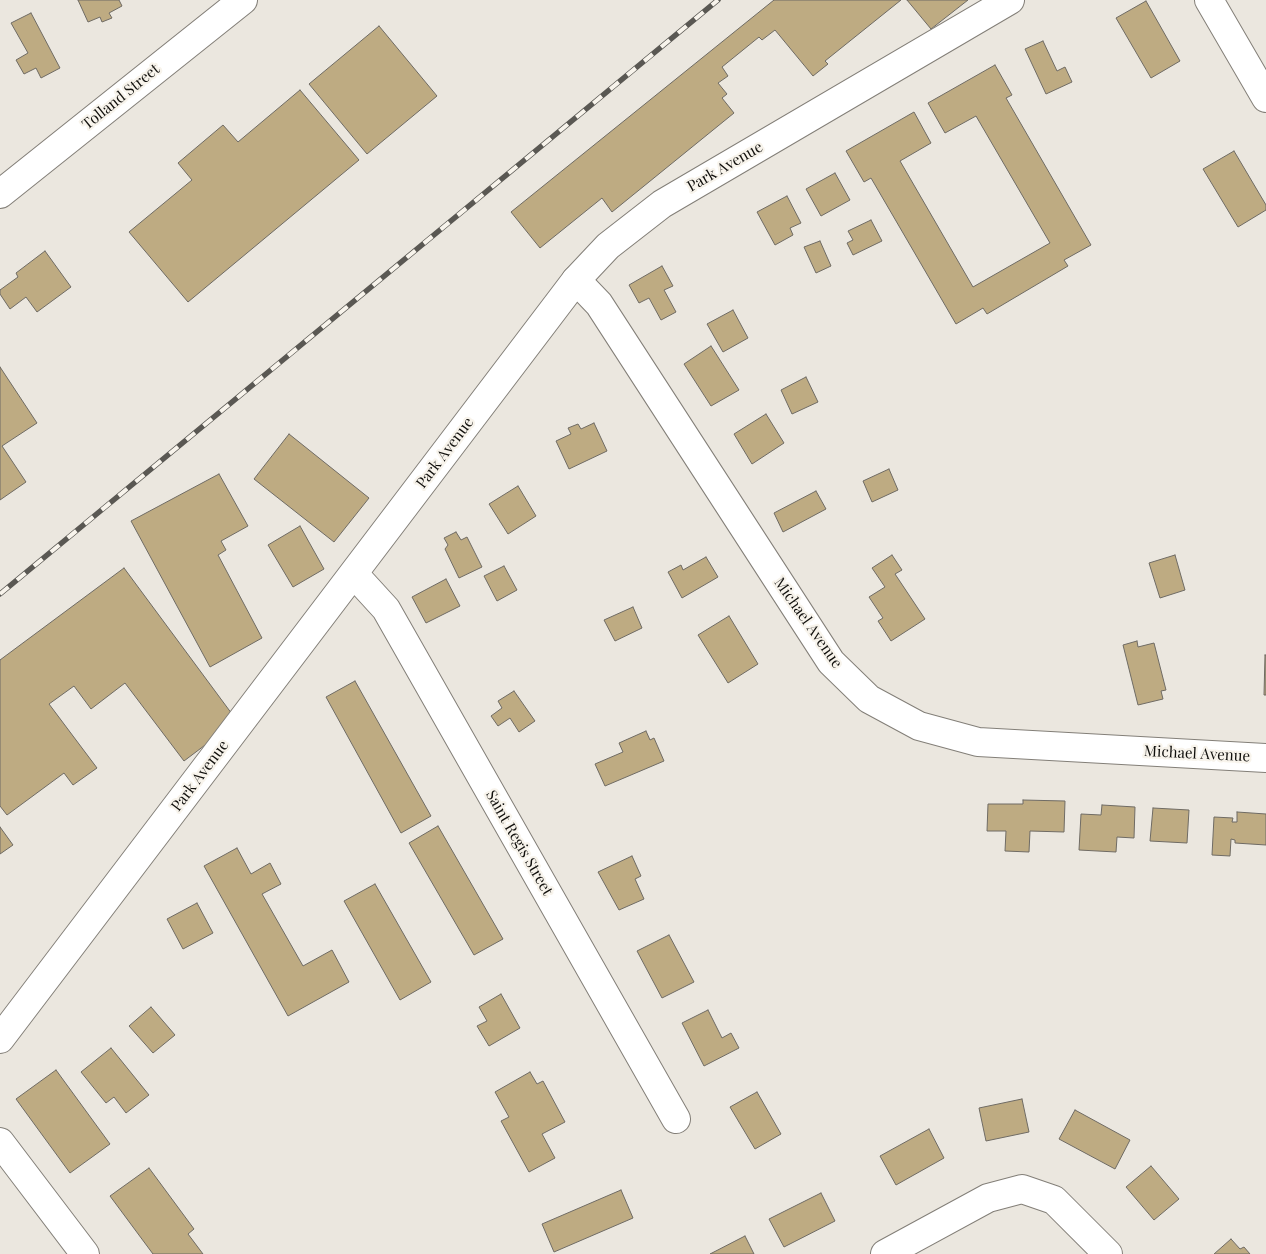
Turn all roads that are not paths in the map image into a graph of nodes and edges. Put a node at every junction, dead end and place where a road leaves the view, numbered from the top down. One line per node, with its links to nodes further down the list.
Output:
1 (242, 0): 5 (street, Tolland Street)
2 (1010, 0): 6 (street, Park Avenue)
3 (1209, 0): 4 (street)
4 (1266, 98)
5 (0, 194)
6 (576, 280): 7 (street, Park Avenue); 8 (street, Michael Avenue)
7 (354, 574): 9 (street, Park Avenue); 10 (street, Saint Regis Street)
8 (1266, 758)
9 (0, 1040)
10 (676, 1119)
11 (0, 1142): 12 (street)
12 (85, 1254)
13 (885, 1254): 14 (street)
14 (1108, 1254)

